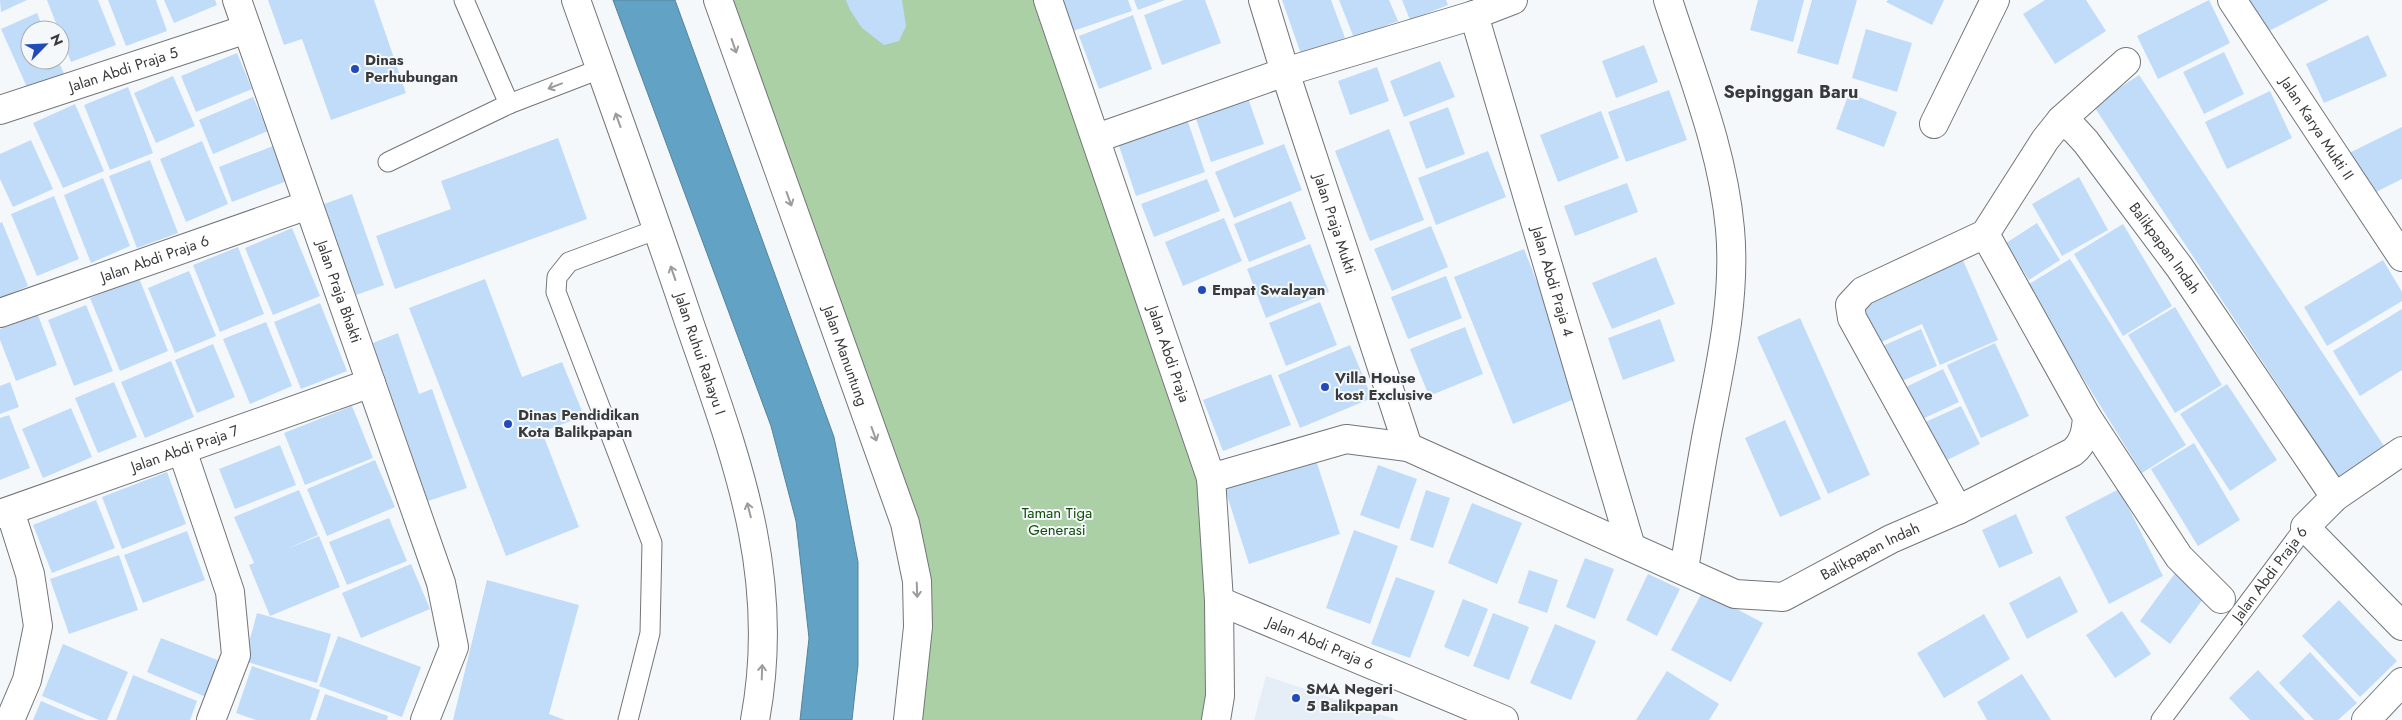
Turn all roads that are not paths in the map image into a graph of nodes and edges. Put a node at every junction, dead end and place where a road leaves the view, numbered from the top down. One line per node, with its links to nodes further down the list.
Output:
1 (237, 0): 12 (street, Jalan Praja Bhakti)
2 (464, 0): 16 (lane)
3 (576, 0): 14 (street, Jalan Ruhui Rahayu I)
4 (718, 0): 48 (street, Jalan Manuntung, one-way to 48)
5 (1048, 0): 20 (street, Jalan Abdi Praja)
6 (1263, 0): 15 (street, Jalan Praja Mukti)
7 (1513, 0): 11 (street)
8 (1668, 0): 38 (street)
9 (1995, 0): 19 (street)
10 (2232, 0): 25 (street, Jalan Karya Mukti II)
11 (1474, 15): 15 (street); 37 (street, Jalan Abdi Praja 4)
12 (247, 29): 17 (street, Jalan Abdi Praja 5); 22 (street, Jalan Praja Bhakti)
13 (2126, 62): 18 (street)
14 (600, 69): 16 (lane, one-way to 16); 23 (street, Jalan Ruhui Rahayu I, one-way to 14)
15 (1284, 72): 20 (street); 29 (street, Jalan Praja Mukti)
16 (509, 104): 21 (lane)
17 (0, 110)
18 (2061, 120): 24 (street); 33 (street, Balikpapan Indah)
19 (1934, 124)
20 (1097, 138): 32 (street, Jalan Abdi Praja)
21 (388, 162)
22 (308, 205): 26 (street, Jalan Abdi Praja 6); 27 (street, Jalan Praja Bhakti)
23 (658, 229): 46 (lane); 47 (street, Jalan Ruhui Rahayu I, one-way to 23)
24 (1985, 234): 28 (street); 34 (street)
25 (2402, 257)
26 (0, 312)
27 (371, 383): 30 (street, Jalan Abdi Praja 7); 45 (street, Jalan Praja Bhakti)
28 (2087, 417): 34 (street, Balikpapan Indah); 39 (street)
29 (1408, 446): 32 (street); 37 (street)
30 (182, 450): 35 (street, Jalan Abdi Praja 7); 44 (street)
31 (2402, 451): 33 (street, Jalan Abdi Praja 6)
32 (1211, 478): 40 (street, Jalan Abdi Praja)
33 (2335, 497): 36 (street, Jalan Abdi Praja 6)
34 (1958, 510): 38 (street, Balikpapan Indah)
35 (5, 512): 43 (street)
36 (2305, 527): 41 (street); 51 (lane, Jalan Abdi Praja 6)
37 (1631, 547): 38 (street)
38 (1684, 570)
39 (2221, 599)
40 (1219, 601): 49 (street, Jalan Abdi Praja); 50 (street, Jalan Abdi Praja 6)
41 (2402, 626)
42 (2402, 682): 52 (street)
43 (10, 720)
44 (211, 720)
45 (425, 720)
46 (628, 720)
47 (755, 720)
48 (908, 720)
49 (1216, 720)
50 (1504, 720)
51 (2161, 720)
52 (2366, 720)

